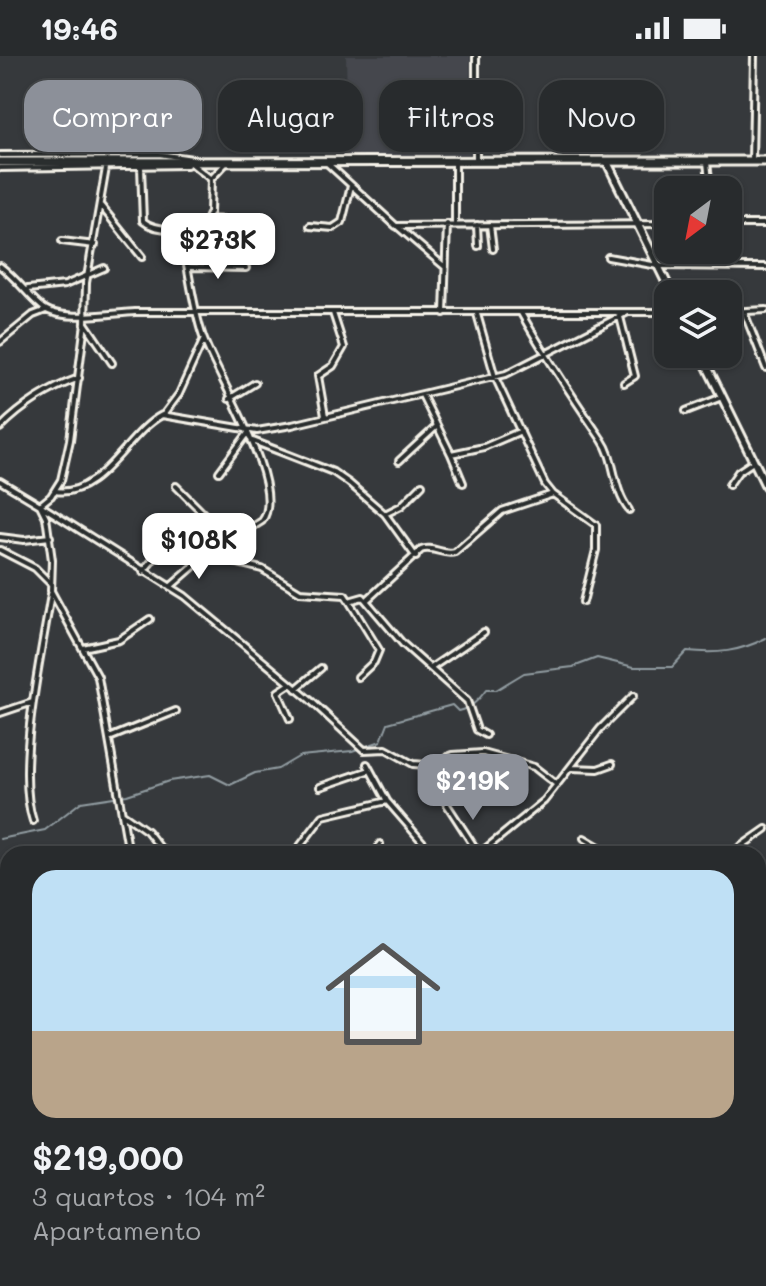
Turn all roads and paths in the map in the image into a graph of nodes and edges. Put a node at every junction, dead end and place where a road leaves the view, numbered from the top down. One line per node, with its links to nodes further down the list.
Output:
1 (476, 56): 7 (street)
2 (754, 56): 8 (street)
3 (0, 155): 4 (street)
4 (201, 161): 5 (main road); 13 (street); 14 (main road)
5 (229, 161): 10 (main road); 18 (street)
6 (455, 161): 7 (main road); 10 (main road); 24 (street)
7 (476, 161): 11 (main road)
8 (752, 161): 9 (main road); 12 (main road)
9 (766, 161)
10 (327, 162): 19 (street)
11 (607, 162): 12 (main road); 26 (street)
12 (707, 162): 17 (street)
13 (192, 164): 15 (street); 18 (street)
14 (0, 165): 16 (street)
15 (141, 167): 16 (street); 33 (street)
16 (106, 168): 20 (street)
17 (708, 176)
18 (211, 179): 21 (street)
19 (351, 186): 31 (street); 32 (street)
20 (101, 206): 35 (street); 38 (street)
21 (208, 219): 22 (street); 33 (street)
22 (261, 222)
23 (447, 224): 24 (street); 32 (street); 44 (street)
24 (455, 224): 25 (street)
25 (476, 224): 30 (street); 36 (street)
26 (638, 224): 27 (street); 30 (street); 41 (street)
27 (654, 224)
28 (742, 224): 29 (street)
29 (766, 224)
30 (490, 225): 37 (street)
31 (310, 226)
32 (396, 226): 44 (street)
33 (179, 228): 43 (street)
34 (62, 241): 35 (street)
35 (95, 245): 48 (street)
36 (478, 246)
37 (493, 249)
38 (142, 257)
39 (608, 257): 41 (street)
40 (0, 266): 50 (street)
41 (658, 266): 42 (street); 49 (street)
42 (714, 266): 45 (street)
43 (190, 267): 47 (street); 54 (street)
44 (445, 267): 58 (street)
45 (766, 267)
46 (104, 268): 48 (street)
47 (246, 268)
48 (88, 275): 50 (street); 62 (street)
49 (665, 280)
50 (28, 289): 51 (street)
51 (46, 310): 62 (street); 64 (street)
52 (766, 310): 56 (street)
53 (630, 311): 55 (street); 59 (street); 61 (street)
54 (197, 312): 57 (street); 62 (street); 63 (street)
55 (654, 312)
56 (744, 312): 68 (street)
57 (333, 313): 58 (street); 78 (street)
58 (444, 313): 60 (street)
59 (521, 313): 60 (street); 65 (street)
60 (477, 314): 69 (street)
61 (620, 317): 65 (street); 72 (street)
62 (86, 320): 66 (street); 70 (street)
63 (204, 340): 75 (street); 77 (street)
64 (0, 342)
65 (546, 355): 69 (street); 97 (street)
66 (112, 363)
67 (708, 368): 74 (street)
68 (766, 368)
69 (495, 377): 73 (street); 81 (street)
70 (79, 378): 80 (street); 94 (street)
71 (255, 383): 75 (street)
72 (624, 383)
73 (422, 395): 78 (street); 79 (street)
74 (722, 397): 76 (street); 86 (street)
75 (229, 399): 82 (street)
76 (686, 411)
77 (162, 415): 82 (street); 94 (street)
78 (325, 416): 82 (street)
79 (437, 426): 84 (street); 85 (street)
80 (0, 428)
81 (521, 431): 84 (street); 95 (street)
82 (247, 432): 83 (street); 87 (street)
83 (253, 441): 98 (street); 101 (street)
84 (451, 454): 89 (street)
85 (399, 461)
86 (754, 462): 91 (street); 93 (street)
87 (219, 472)
88 (0, 481): 96 (street)
89 (463, 483)
90 (422, 485): 98 (street)
91 (729, 485)
92 (176, 486): 101 (street)
93 (766, 486)
94 (55, 491): 96 (street)
95 (553, 494): 105 (street); 111 (street)
96 (40, 505): 100 (street); 106 (street)
97 (629, 510)
98 (385, 514): 105 (street)
99 (0, 537): 100 (street)
100 (50, 537): 108 (street)
101 (231, 541): 104 (street)
102 (0, 550): 108 (street)
103 (199, 555): 104 (street); 106 (street); 107 (street)
104 (207, 556): 110 (street)
105 (416, 557): 109 (street)
106 (143, 572): 107 (street)
107 (170, 587): 118 (street)
108 (51, 588): 114 (street); 121 (street)
109 (368, 599): 110 (street); 116 (street)
110 (349, 601): 117 (street)
111 (583, 602)
112 (150, 619): 114 (street)
113 (484, 632): 116 (street)
114 (83, 648): 126 (street)
115 (321, 668): 119 (street)
116 (431, 668): 125 (street)
117 (358, 677)
118 (290, 684): 119 (street); 124 (street)
119 (296, 689): 131 (street)
120 (633, 696): 129 (street)
121 (33, 702): 123 (street); 136 (street)
122 (176, 711): 126 (street)
123 (0, 713)
124 (290, 719)
125 (486, 735)
126 (109, 738): 135 (street)
127 (367, 764): 130 (street)
128 (612, 764): 129 (street)
129 (570, 768): 131 (street)
130 (370, 770): 132 (street); 133 (street)
131 (557, 785): 144 (street)
132 (320, 787)
133 (387, 801): 141 (street); 142 (street)
134 (446, 803): 143 (street)
135 (123, 814): 139 (street); 140 (street)
136 (33, 821)
137 (766, 829): 146 (street)
138 (584, 838): 145 (street)
139 (128, 846)
140 (159, 846)
141 (300, 846)
142 (426, 846)
143 (474, 846)
144 (489, 846)
145 (598, 846)
146 (742, 846)

